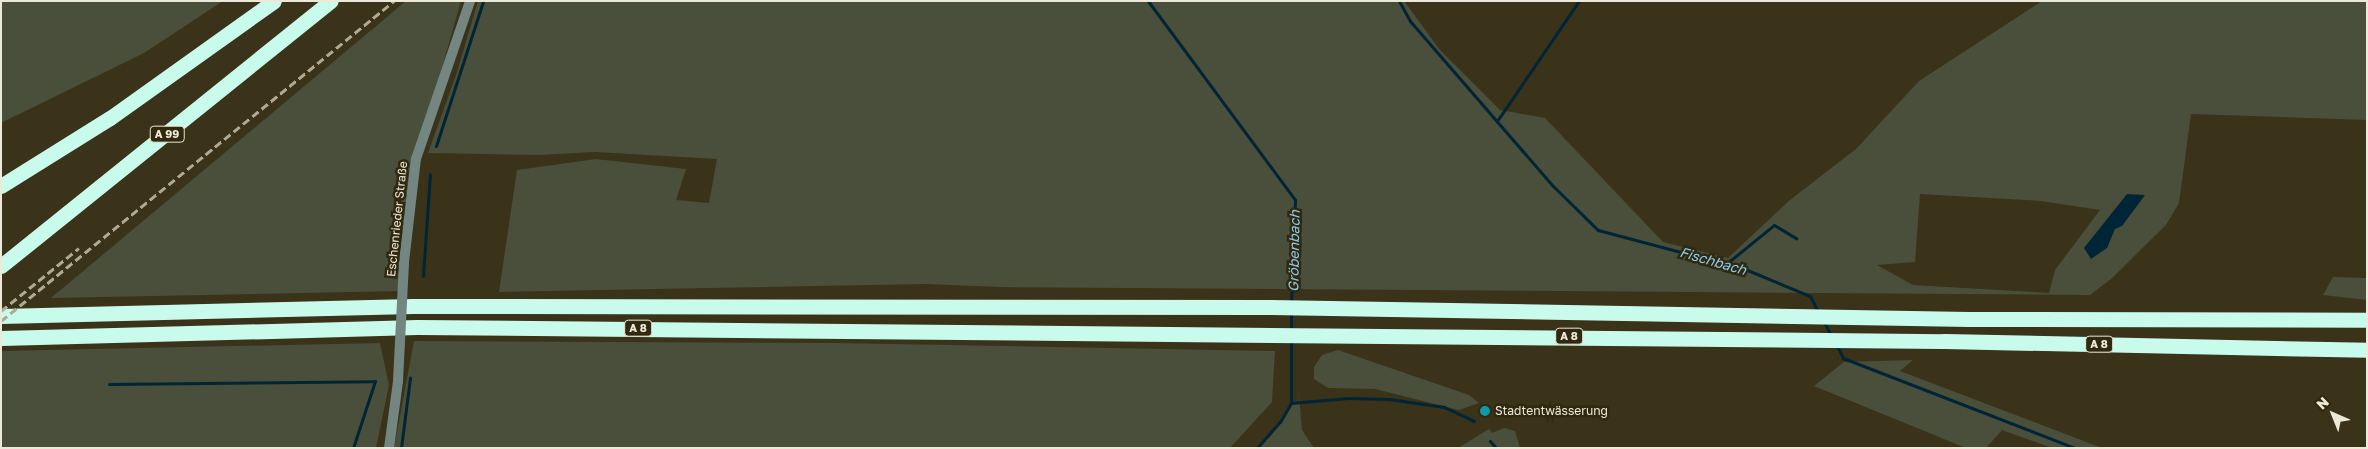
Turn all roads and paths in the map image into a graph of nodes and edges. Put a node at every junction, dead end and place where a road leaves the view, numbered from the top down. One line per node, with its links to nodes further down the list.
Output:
1 (274, 1): 4 (highway)
2 (331, 1): 5 (highway, A 99)
3 (470, 1): 10 (street, Eschenrieder Straße, bridge)
4 (1, 186)
5 (1, 266)
6 (1, 316): 7 (highway, A 8)
7 (2367, 320)
8 (1, 338): 9 (highway, A 8)
9 (2367, 350)
10 (389, 448)

